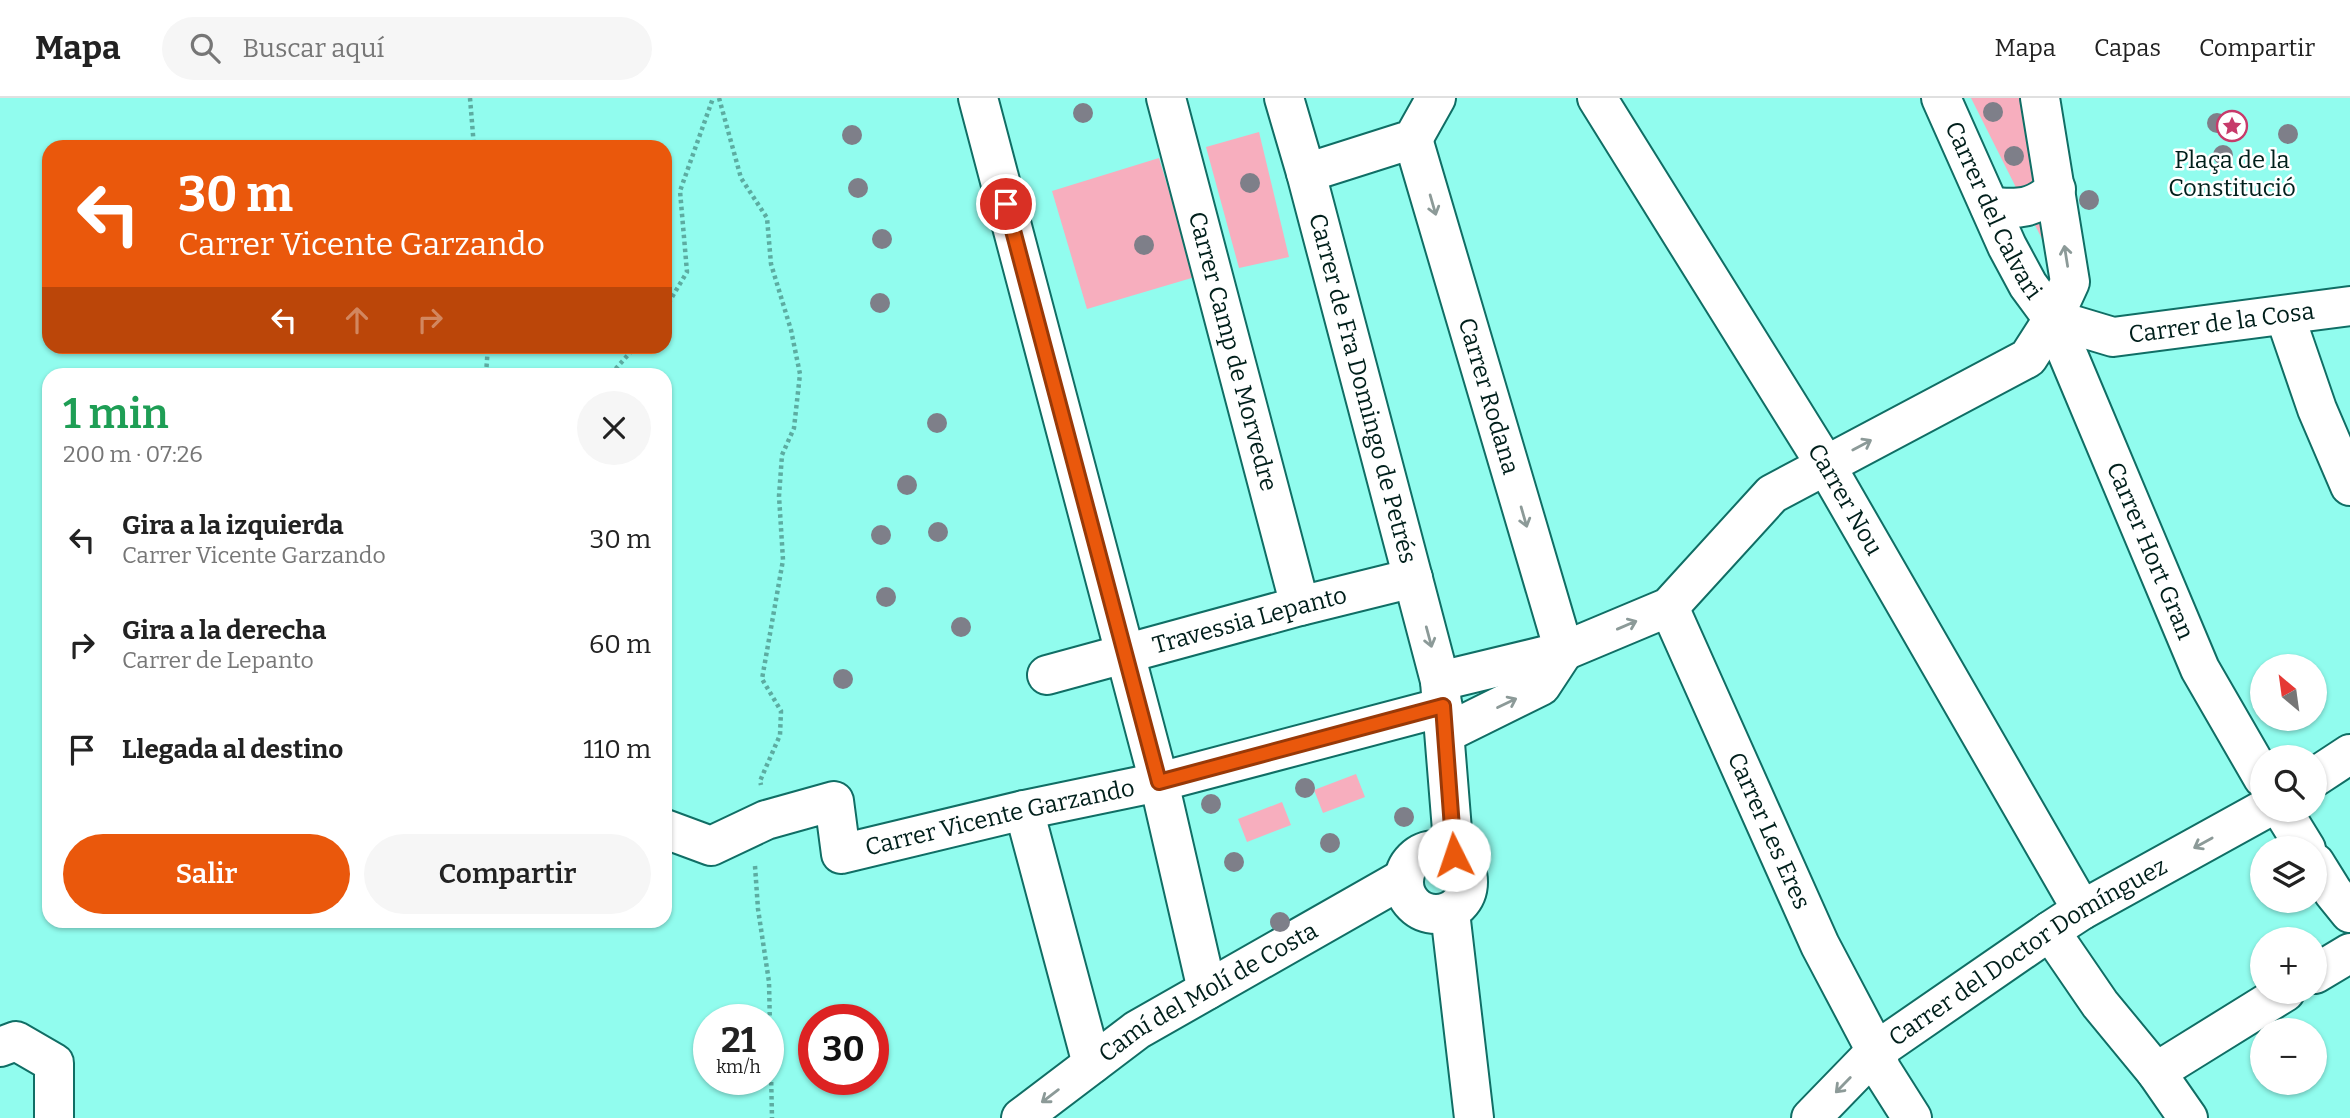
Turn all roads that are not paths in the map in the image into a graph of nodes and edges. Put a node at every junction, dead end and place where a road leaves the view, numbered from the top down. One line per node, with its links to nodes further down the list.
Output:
1 (978, 98): 21 (street)
2 (1166, 98): 18 (street, Carrer Camp de Morvedre)
3 (1284, 98): 9 (street, Carrer de Fra Domingo de Petrés)
4 (1436, 98): 8 (street)
5 (1597, 98): 15 (street, Carrer Nou)
6 (1941, 98): 11 (street, Carrer del Calvari)
7 (2040, 98): 10 (street)
8 (1413, 139): 9 (street); 20 (street, Carrer Rodana, one-way to 20)
9 (1306, 173): 17 (street, Carrer de Fra Domingo de Petrés)
10 (2056, 189): 11 (street); 14 (street, one-way to 10)
11 (1990, 207): 14 (street, Carrer del Calvari)
12 (2350, 306): 13 (street, Carrer de la Cosa)
13 (2285, 316): 14 (street, Carrer de la Cosa); 16 (street)
14 (2053, 319): 15 (street, one-way to 14); 25 (street, Carrer Hort Gran)
15 (1825, 464): 19 (street); 34 (street, Carrer Nou)
16 (2350, 486)
17 (1413, 578): 18 (street, Travessia Lepanto); 23 (street, Carrer de Fra Domingo de Petrés, one-way to 23)
18 (1300, 606): 21 (street, Travessia Lepanto)
19 (1669, 607): 20 (street, one-way to 19); 43 (street, Carrer Les Eres)
20 (1563, 651): 23 (street); 23 (street, one-way to 20)
21 (1125, 654): 22 (street, Travessia Lepanto); 27 (street)
22 (1047, 675)
23 (1443, 707): 27 (street, Carrer Vicente Garzando); 31 (street, Carrer de Fra Domingo de Petrés)
24 (2350, 754): 26 (street)
25 (2250, 756)
26 (2327, 770)
27 (1159, 782): 28 (street, Carrer Vicente Garzando); 40 (street)
28 (1024, 810): 30 (street, Carrer Vicente Garzando); 44 (street)
29 (2250, 817): 34 (street, Carrer del Doctor Domínguez, one-way to 34)
30 (672, 832)
31 (1454, 855): 32 (street); 35 (street)
32 (1404, 878): 35 (street); 40 (street, Camí del Molí de Costa)
33 (2327, 882): 36 (street)
34 (2082, 910): 37 (street, Carrer del Doctor Domínguez)
35 (1450, 912): 48 (street)
36 (2350, 913)
37 (2050, 931): 43 (street, Carrer del Doctor Domínguez); 45 (street)
38 (2350, 953): 39 (street)
39 (2327, 967)
40 (1207, 990): 44 (street, Camí del Molí de Costa)
41 (2266, 1004): 45 (street)
42 (0, 1046): 46 (street)
43 (1876, 1051): 49 (street, Carrer del Doctor Domínguez, one-way to 49); 50 (street, Carrer Les Eres)
44 (1092, 1064): 47 (street, Camí del Molí de Costa, one-way to 47)
45 (2156, 1072): 51 (street)
46 (54, 1118)
47 (1021, 1118)
48 (1474, 1118)
49 (1811, 1118)
50 (1912, 1118)
51 (2188, 1118)

